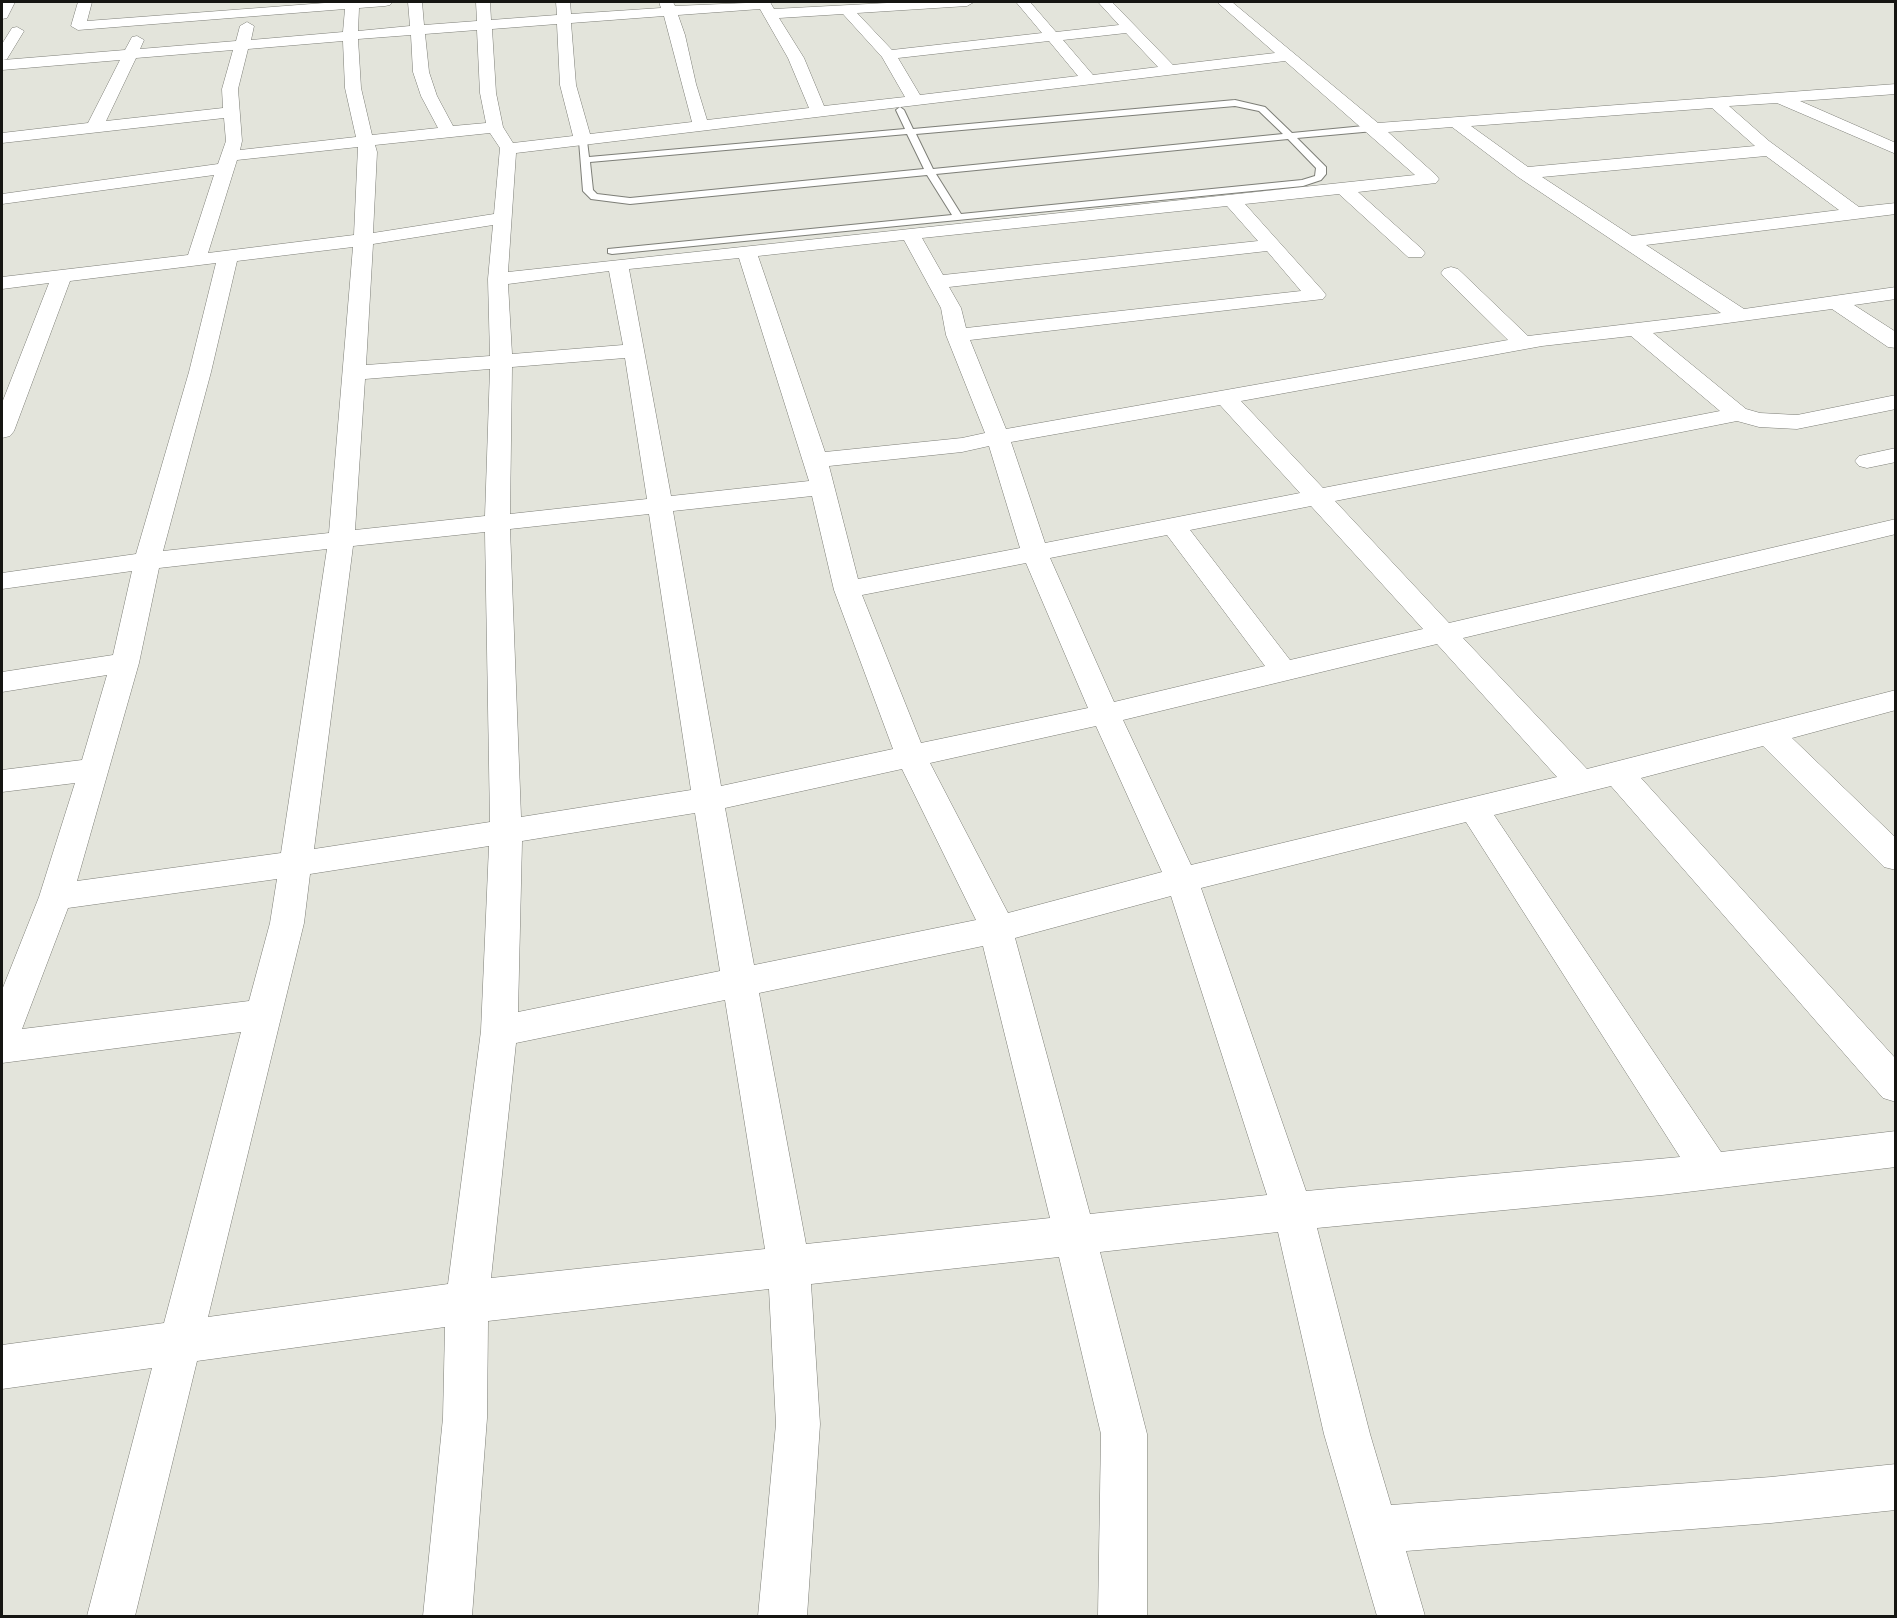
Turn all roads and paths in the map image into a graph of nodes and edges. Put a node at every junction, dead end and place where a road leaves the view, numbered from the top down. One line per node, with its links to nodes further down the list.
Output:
1 (8, 2): 18 (street)
2 (85, 2): 20 (street)
3 (158, 2): 20 (street)
4 (385, 2): 12 (street)
5 (416, 2): 24 (street)
6 (483, 2): 21 (street)
7 (563, 2): 19 (street)
8 (967, 2): 13 (street)
9 (1023, 2): 28 (street)
10 (1105, 2): 23 (street)
11 (1224, 2): 34 (street)
12 (353, 3): 16 (street); 27 (street)
13 (930, 4): 17 (street); 30 (street)
14 (668, 6): 15 (street); 19 (street); 49 (street)
15 (766, 6): 17 (street); 47 (street)
16 (252, 7): 20 (street); 29 (street)
17 (846, 9): 32 (street)
18 (2, 15)
19 (566, 18): 21 (street); 57 (street)
20 (149, 20): 31 (street)
21 (486, 24): 24 (street); 50 (street)
22 (2, 27): 25 (street)
23 (1130, 28): 28 (street); 37 (street)
24 (418, 30): 27 (street); 54 (street)
25 (17, 31): 26 (street); 33 (street)
26 (2, 32)
27 (350, 36): 29 (street); 58 (street)
28 (1054, 36): 30 (street); 39 (street)
29 (242, 45): 31 (street); 46 (street)
30 (965, 46): 32 (street); 35 (street)
31 (129, 54): 36 (street); 51 (street)
32 (888, 55): 43 (street)
33 (2, 56)
34 (1287, 56): 37 (street); 52 (street)
35 (978, 61)
36 (2, 65)
37 (1170, 71): 39 (street)
38 (992, 76): 41 (street)
39 (1090, 81): 41 (street)
40 (1896, 89): 42 (street)
41 (1006, 91): 43 (street)
42 (1779, 98): 44 (street); 59 (street)
43 (916, 102): 47 (street)
44 (1715, 102): 48 (street); 61 (street)
45 (900, 110): 53 (lane)
46 (232, 112): 51 (street); 63 (street)
47 (819, 113): 49 (street)
48 (1456, 122): 52 (street); 65 (street)
49 (701, 126): 57 (street)
50 (495, 127): 54 (street); 60 (street)
51 (94, 128): 56 (street)
52 (1374, 128): 55 (lane); 66 (street)
53 (909, 130): 55 (lane); 62 (lane); 64 (lane)
54 (448, 132): 58 (street)
55 (1290, 136): 64 (lane); 71 (lane)
56 (2, 138)
57 (583, 141): 60 (street); 62 (lane)
58 (366, 142): 63 (street); 74 (street)
59 (1896, 148)
60 (508, 149): 72 (street)
61 (1771, 150): 65 (street); 70 (street)
62 (585, 160): 64 (lane)
63 (226, 163): 67 (street); 81 (street)
64 (930, 172): 71 (lane)
65 (1524, 172): 75 (street)
66 (1343, 189): 68 (street); 78 (street)
67 (2, 199)
68 (1232, 200): 73 (street); 76 (street)
69 (1896, 208): 70 (street)
70 (1854, 212): 75 (street)
71 (958, 216): 80 (lane)
72 (502, 218): 74 (street); 84 (street)
73 (910, 234): 77 (street); 85 (street)
74 (364, 240): 79 (street); 96 (street)
75 (1626, 242): 89 (street)
76 (1272, 245): 85 (street); 91 (street)
77 (747, 250): 80 (street); 105 (street)
78 (1415, 253)
79 (228, 256): 81 (street); 115 (street)
80 (615, 258): 84 (street); 94 (street)
81 (196, 260): 83 (street)
82 (1451, 273): 93 (street)
83 (62, 276): 86 (street); 99 (street)
84 (498, 279): 95 (street)
85 (937, 282): 91 (street)
86 (2, 283)
87 (1896, 293): 88 (street)
88 (1837, 303): 89 (street); 92 (street)
89 (1740, 316): 90 (street)
90 (1635, 329): 93 (street); 100 (street)
91 (957, 335): 102 (street)
92 (1896, 342)
93 (1523, 343): 97 (street)
94 (635, 351): 95 (street); 107 (street)
95 (501, 362): 96 (street); 108 (street)
96 (354, 373): 112 (street)
97 (1226, 398): 102 (street); 106 (street)
98 (1896, 402): 100 (street)
99 (7, 404): 101 (street)
100 (1738, 414): 106 (street)
101 (2, 431)
102 (998, 437): 105 (street); 114 (street)
103 (1896, 455): 104 (street)
104 (1867, 461)
105 (820, 474): 107 (street); 117 (street)
106 (1317, 496): 109 (street); 118 (street)
107 (661, 503): 108 (street); 130 (street)
108 (497, 522): 112 (street); 132 (street)
109 (1173, 525): 114 (street); 120 (street)
110 (1896, 526): 111 (street)
111 (1867, 532): 113 (street); 118 (street)
112 (341, 540): 115 (street); 134 (street)
113 (1896, 551)
114 (1035, 553): 117 (street); 123 (street)
115 (147, 561): 116 (street); 119 (street)
116 (2, 581)
117 (847, 590): 125 (street)
118 (1443, 634): 120 (street); 129 (street)
119 (125, 663): 121 (street); 126 (street)
120 (1284, 672): 123 (street)
121 (2, 682)
122 (1894, 702): 124 (street)
123 (1105, 714): 125 (street); 135 (street)
124 (1769, 734): 127 (street); 133 (street)
125 (912, 758): 130 (street); 137 (street)
126 (94, 770): 128 (street); 136 (street)
127 (1618, 773): 129 (street); 143 (street)
128 (2, 781)
129 (1580, 782): 131 (street)
130 (708, 799): 132 (street); 138 (street)
131 (1473, 808): 135 (street); 145 (street)
132 (506, 832): 134 (street); 140 (street)
133 (1896, 858)
134 (296, 865): 136 (street); 139 (street)
135 (1182, 880): 137 (street); 146 (street)
136 (56, 897): 141 (street)
137 (996, 930): 138 (street); 147 (street)
138 (740, 982): 140 (street); 148 (street)
139 (264, 1014): 142 (street); 150 (street)
140 (499, 1031): 149 (street)
141 (2, 1034)
142 (2, 1047)
143 (1896, 1086)
144 (1896, 1149): 145 (street)
145 (1711, 1171): 146 (street)
146 (1293, 1212): 147 (street); 153 (street)
147 (1076, 1236): 148 (street); 157 (street)
148 (789, 1267): 149 (street); 156 (street)
149 (467, 1302): 150 (street); 155 (street)
150 (182, 1342): 151 (street); 154 (street)
151 (2, 1367)
152 (1896, 1487): 153 (street)
153 (1375, 1530): 158 (street)
154 (111, 1617)
155 (448, 1617)
156 (783, 1617)
157 (1123, 1617)
158 (1401, 1617)

